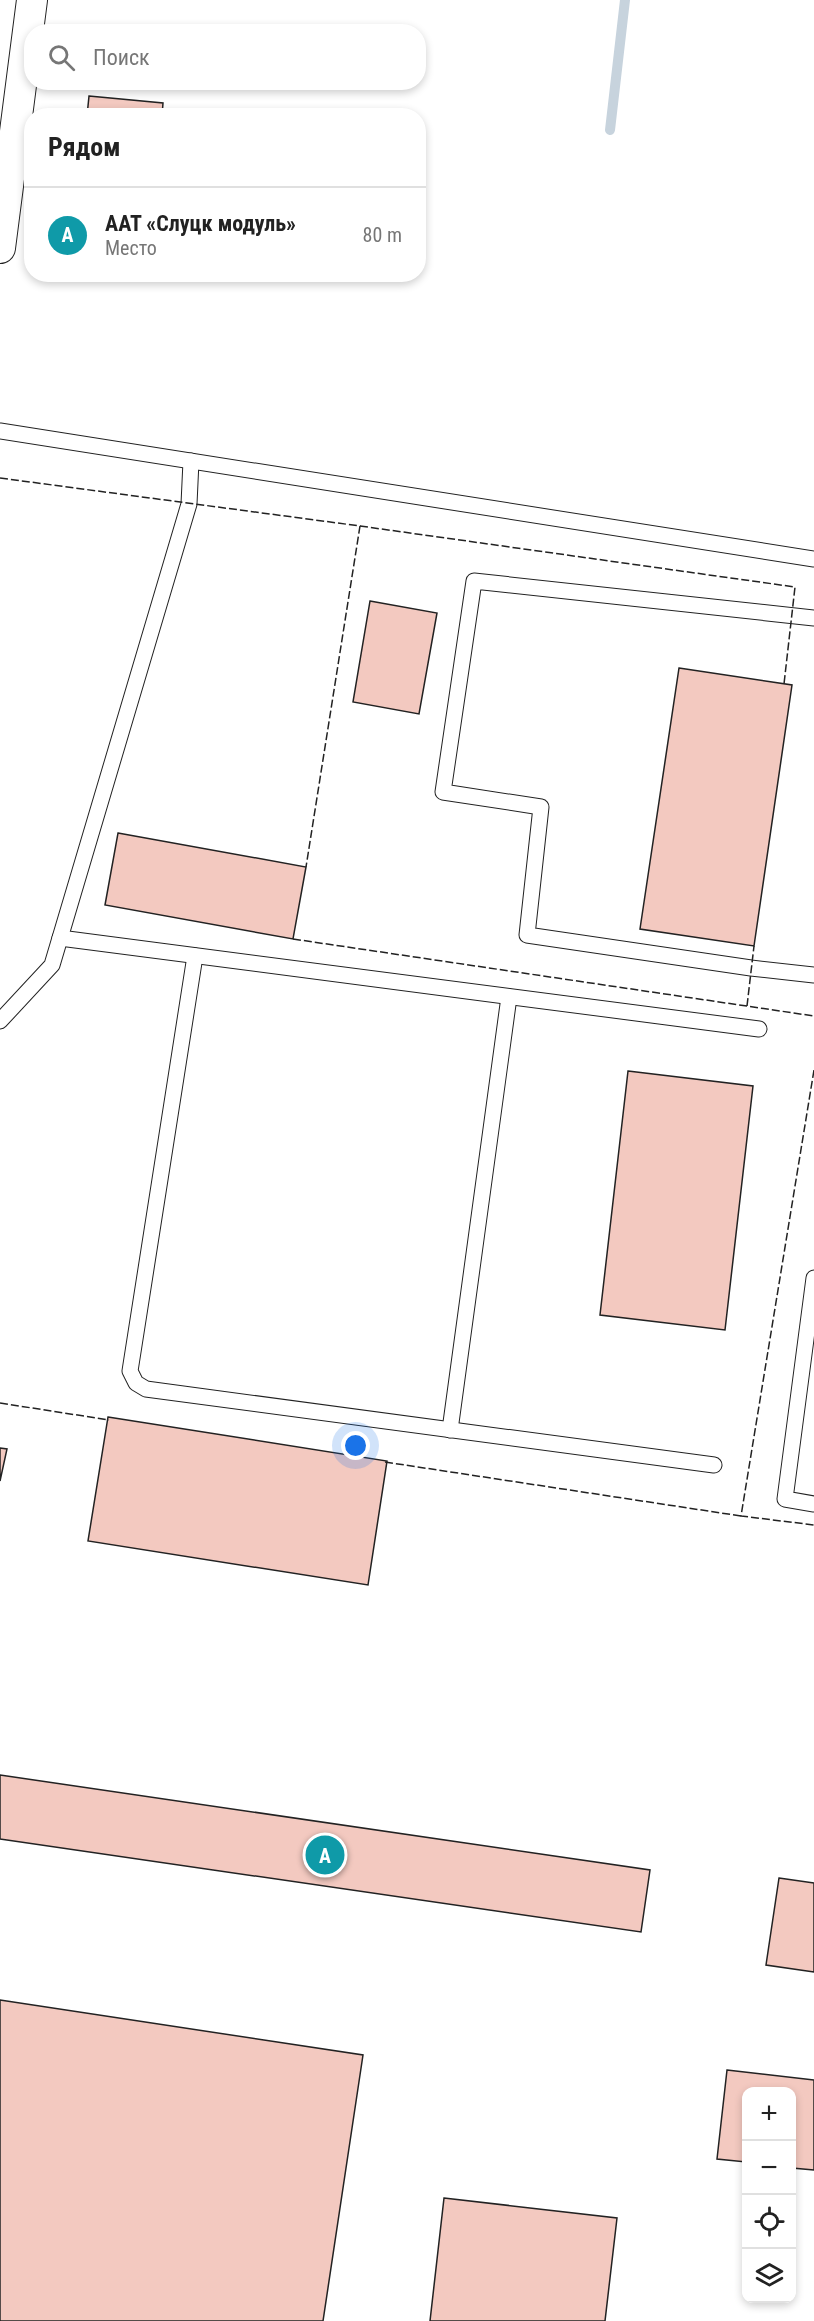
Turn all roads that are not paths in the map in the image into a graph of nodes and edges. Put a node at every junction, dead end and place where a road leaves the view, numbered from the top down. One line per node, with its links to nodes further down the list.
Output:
1 (32, 0): 2 (street)
2 (29, 24)
3 (24, 62): 4 (street)
4 (0, 248)
5 (0, 431): 6 (lane)
6 (191, 461): 7 (lane); 9 (lane)
7 (814, 559)
8 (814, 618): 11 (lane)
9 (60, 938): 10 (lane); 13 (lane)
10 (195, 956): 12 (lane); 16 (lane)
11 (814, 975)
12 (509, 997): 14 (lane); 16 (lane)
13 (0, 1021)
14 (759, 1029)
15 (814, 1278): 18 (lane)
16 (450, 1430): 17 (lane)
17 (714, 1465)
18 (814, 1504)

